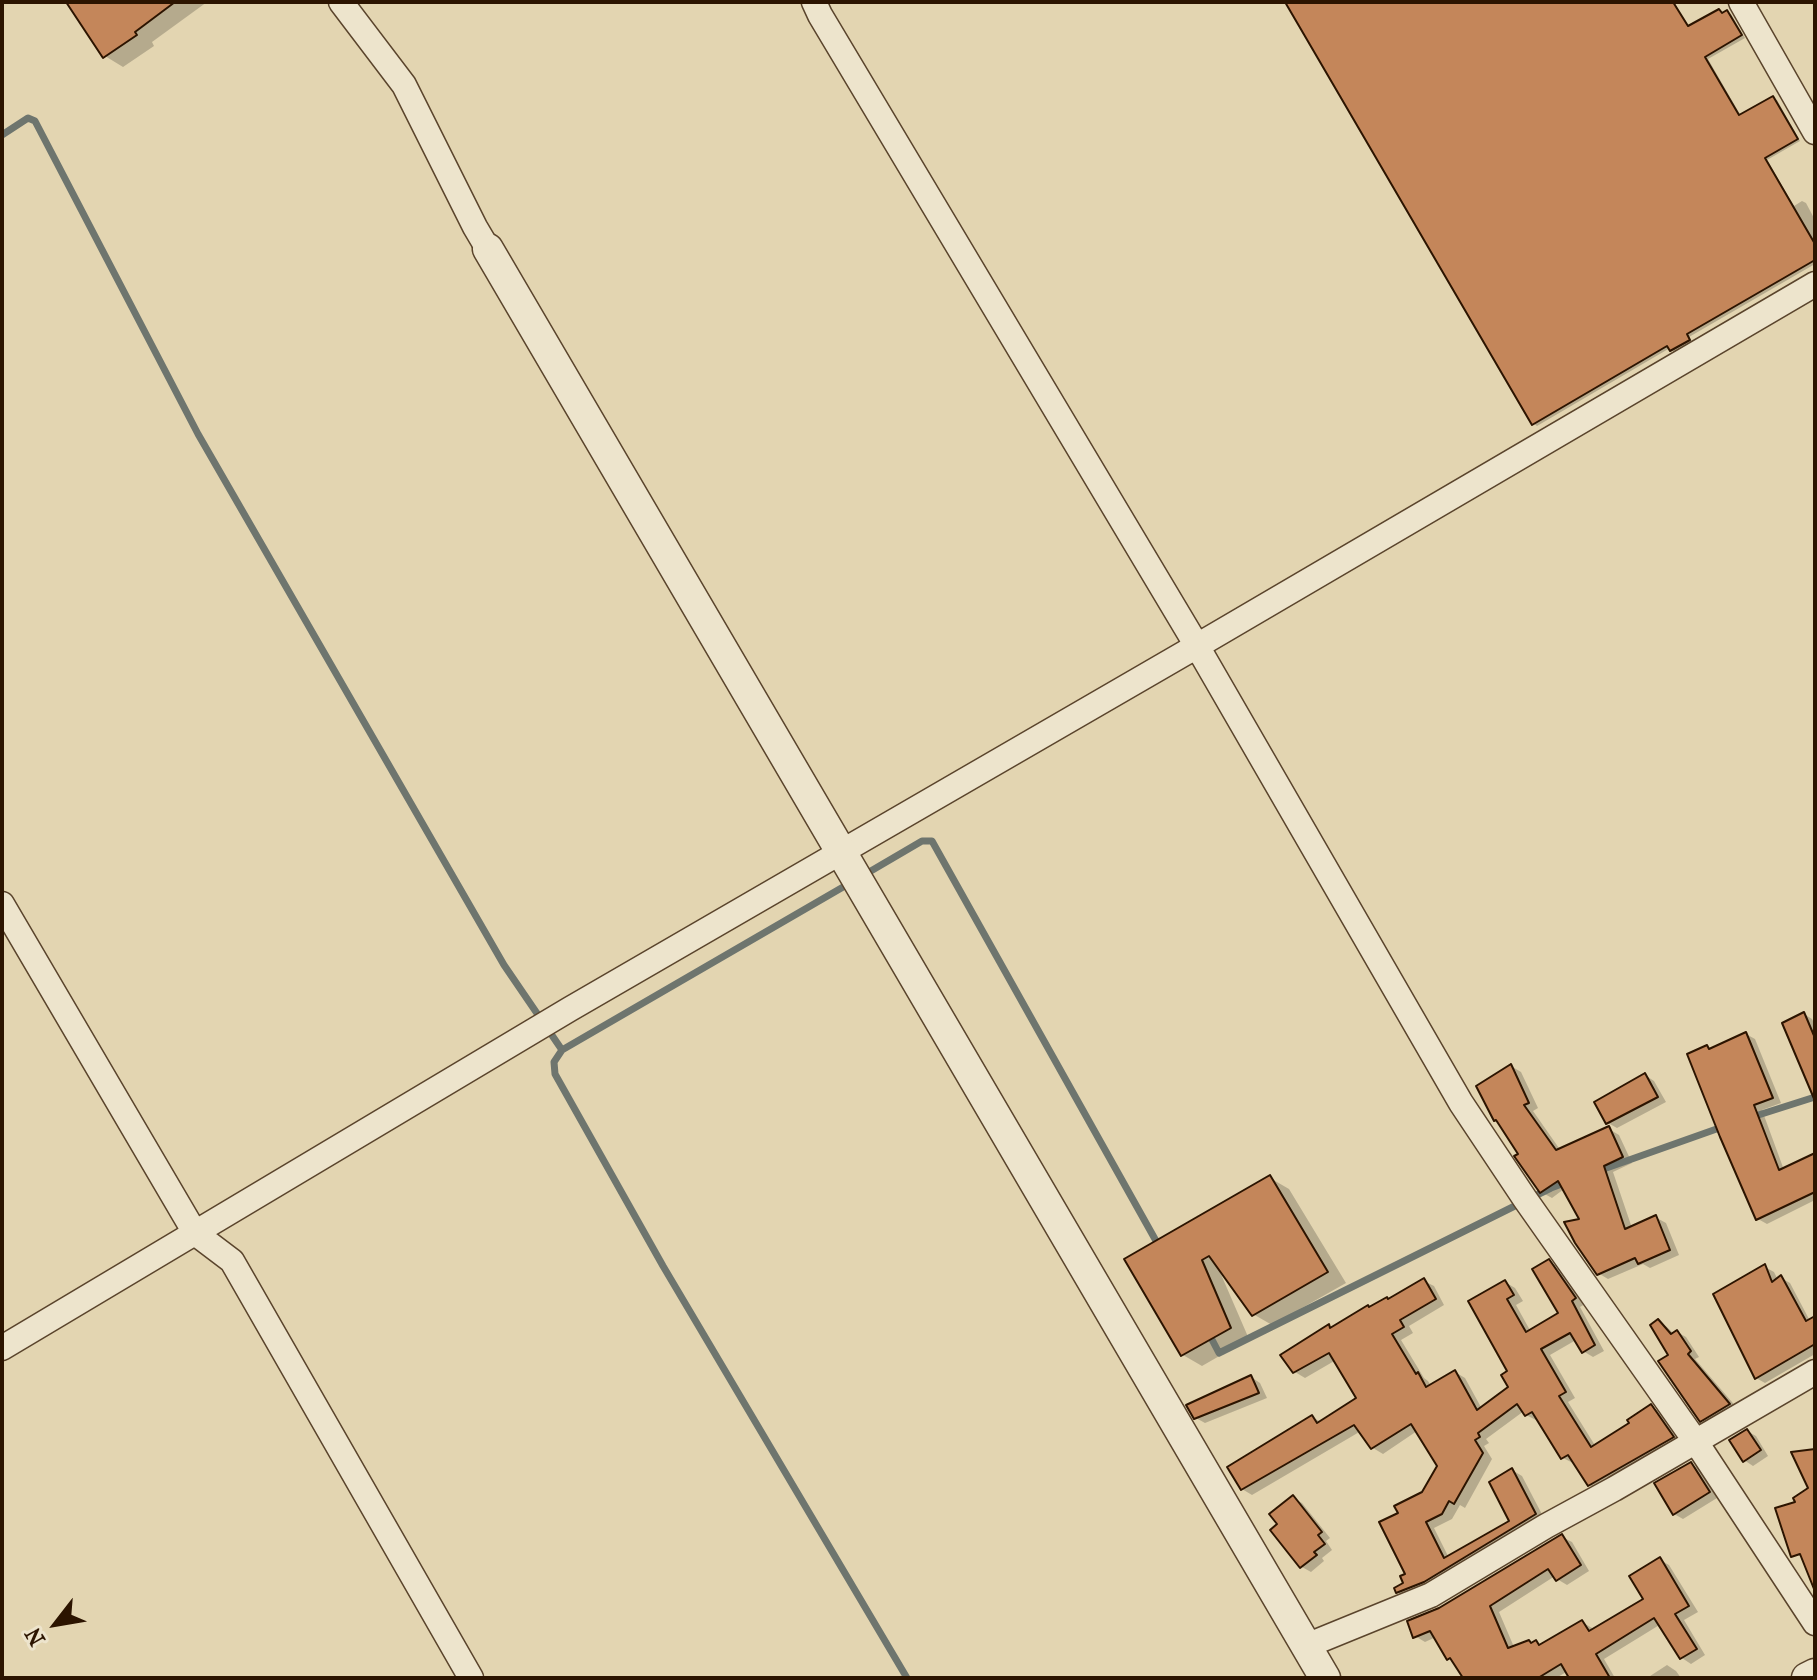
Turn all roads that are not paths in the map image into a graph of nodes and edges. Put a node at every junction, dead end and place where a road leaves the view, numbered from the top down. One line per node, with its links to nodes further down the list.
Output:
1 (341, 2): 5 (street)
2 (814, 2): 7 (street)
3 (1741, 2): 4 (street)
4 (1815, 132)
5 (488, 249): 8 (street)
6 (1815, 284): 7 (street)
7 (1197, 646): 8 (street); 13 (street)
8 (841, 853): 10 (street); 15 (street)
9 (2, 904): 10 (street)
10 (195, 1233): 11 (street); 17 (street)
11 (2, 1348)
12 (1815, 1372): 13 (street)
13 (1696, 1442): 14 (street); 15 (street)
14 (1815, 1623)
15 (1306, 1646): 18 (street)
16 (1815, 1674): 19 (street)
17 (471, 1678)
18 (1325, 1678)
19 (1807, 1678)

